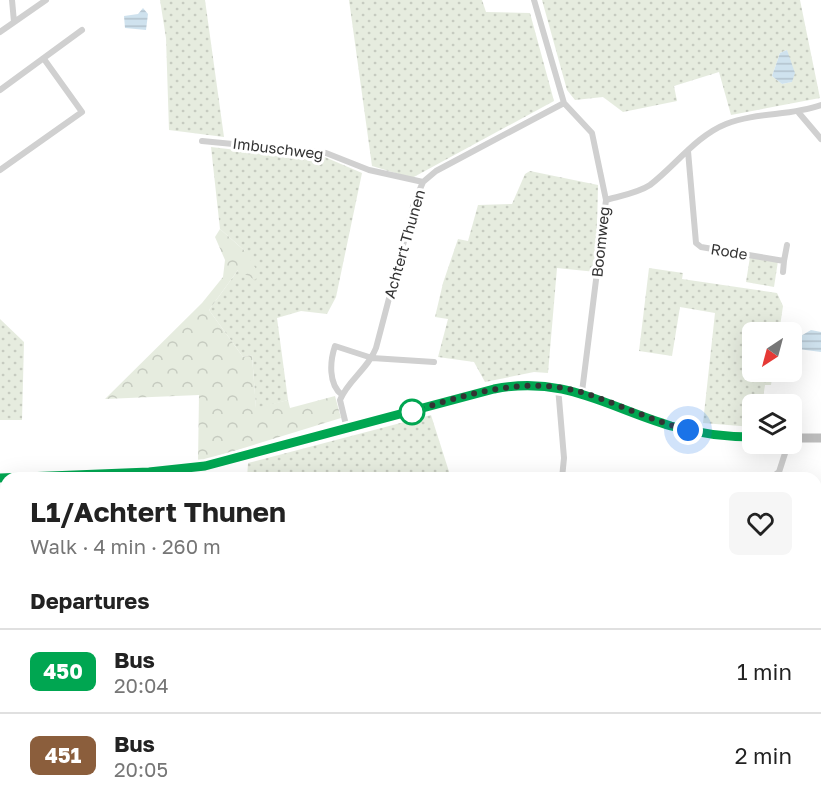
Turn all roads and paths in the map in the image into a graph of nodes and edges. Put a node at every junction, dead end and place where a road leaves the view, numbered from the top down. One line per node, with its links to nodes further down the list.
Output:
1 (12, 0): 4 (street)
2 (46, 0): 4 (street)
3 (534, 0): 9 (street, Boomweg)
4 (14, 22): 6 (street)
5 (82, 30): 7 (street)
6 (0, 32)
7 (44, 59): 8 (street); 15 (street)
8 (0, 90)
9 (564, 104): 16 (street, Achtert Thunen); 17 (street, Boomweg)
10 (821, 105): 11 (street)
11 (799, 113): 12 (street); 14 (street)
12 (821, 139)
13 (202, 141): 16 (street, Imbuschweg)
14 (688, 151): 17 (street); 19 (street, Rode)
15 (0, 170)
16 (423, 182): 21 (street, Achtert Thunen)
17 (606, 200): 24 (street, Boomweg)
18 (787, 245): 19 (street)
19 (784, 261): 20 (street)
20 (783, 272)
21 (372, 357): 22 (street); 25 (street, Achtert Thunen); 25 (street)
22 (434, 362)
23 (558, 387): 24 (main road); 26 (main road); 32 (street)
24 (582, 392): 27 (main road)
25 (342, 394): 26 (street)
26 (347, 429): 31 (main road)
27 (742, 436)
28 (802, 438): 29 (main road)
29 (821, 438)
30 (785, 454): 33 (street)
31 (134, 472)
32 (562, 472)
33 (779, 472)

